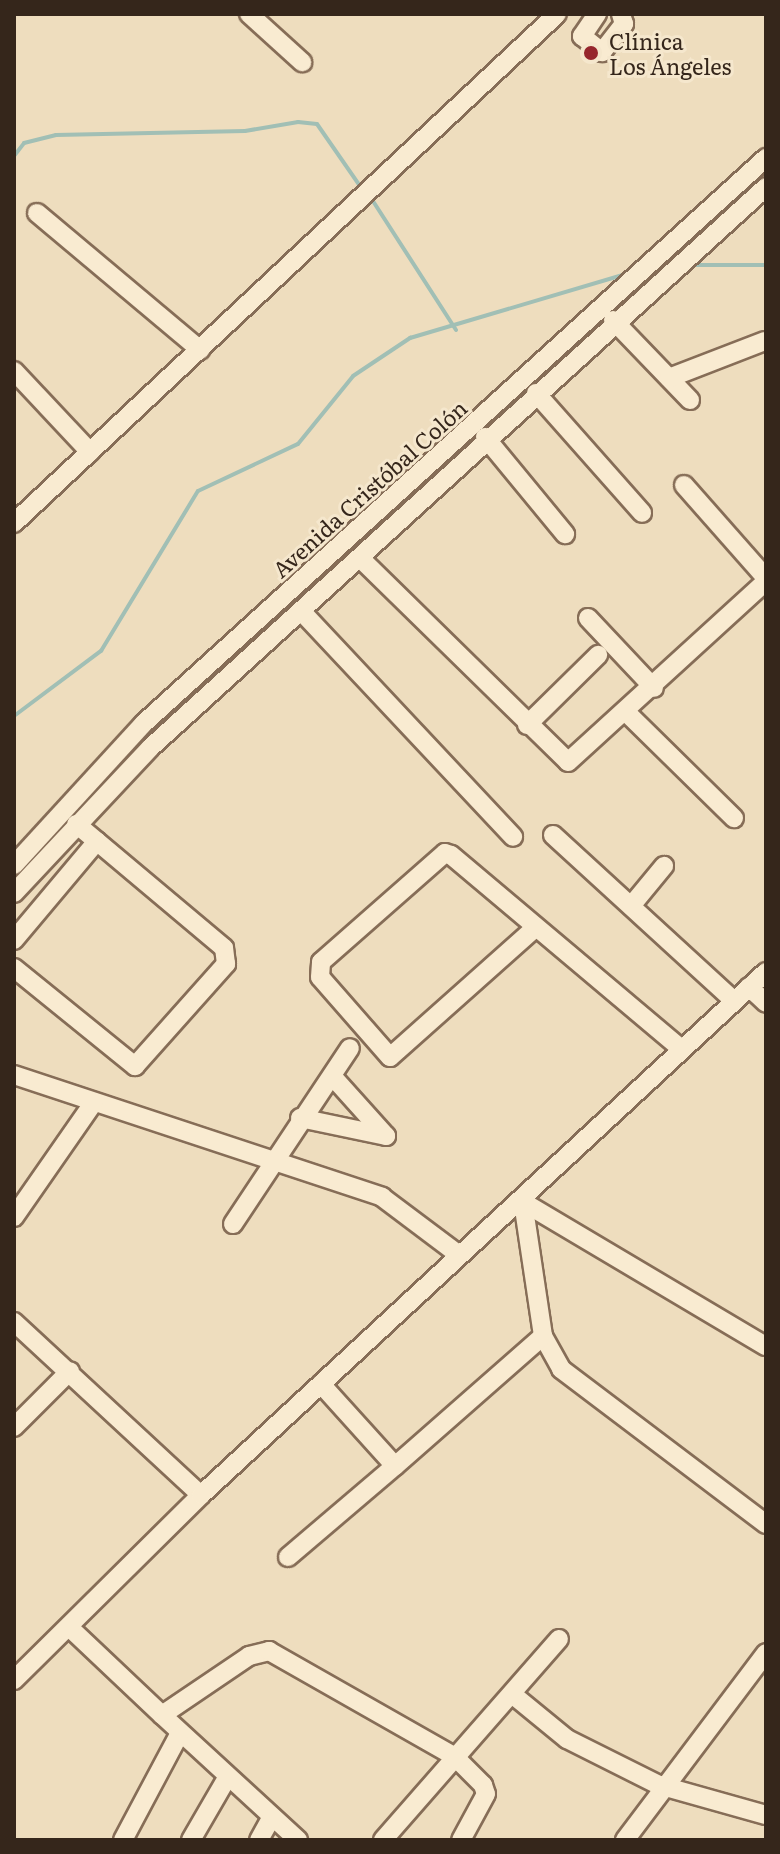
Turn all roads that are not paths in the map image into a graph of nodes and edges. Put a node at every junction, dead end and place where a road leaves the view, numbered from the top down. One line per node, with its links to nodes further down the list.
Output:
1 (249, 14): 5 (street)
2 (557, 14): 11 (street)
3 (597, 14): 4 (street)
4 (621, 14)
5 (302, 62)
6 (766, 158): 35 (street, Avenida Cristóbal Colón)
7 (766, 187): 9 (street, Avenida Cristóbal Colón)
8 (37, 213): 11 (street)
9 (613, 320): 13 (street); 14 (street, Avenida Cristóbal Colón)
10 (765, 341): 13 (street)
11 (200, 350): 17 (street)
12 (14, 371): 17 (street)
13 (669, 378): 15 (street)
14 (536, 393): 16 (street, Avenida Cristóbal Colón); 19 (street)
15 (690, 400)
16 (485, 437): 21 (street); 22 (street, Avenida Cristóbal Colón)
17 (90, 452): 20 (street)
18 (684, 485): 23 (street)
19 (642, 513)
20 (14, 523)
21 (565, 534)
22 (360, 558): 24 (street, Avenida Cristóbal Colón); 29 (street)
23 (766, 579): 27 (street)
24 (303, 613): 31 (street, Avenida Cristóbal Colón); 33 (street)
25 (588, 618): 27 (street)
26 (598, 655): 29 (street)
27 (654, 688): 28 (street)
28 (627, 713): 29 (street); 30 (street)
29 (527, 725)
30 (734, 818)
31 (76, 824): 34 (street); 37 (street, Avenida Cristóbal Colón)
32 (553, 835): 38 (street)
33 (513, 837)
34 (97, 841): 40 (street); 41 (street)
35 (14, 865)
36 (664, 866): 38 (street)
37 (14, 893)
38 (631, 906): 44 (street)
39 (535, 928): 39 (street); 47 (street)
40 (14, 940)
41 (14, 968)
42 (766, 972): 43 (street)
43 (749, 987): 44 (street); 45 (street)
44 (734, 1001): 47 (street)
45 (766, 1003)
46 (350, 1048): 49 (street)
47 (681, 1049): 53 (street)
48 (14, 1075): 50 (street)
49 (333, 1077): 51 (street); 51 (street)
50 (94, 1102): 52 (street); 54 (street)
51 (300, 1118): 52 (street)
52 (276, 1160): 55 (street); 56 (street)
53 (523, 1202): 56 (street); 58 (street); 59 (street)
54 (14, 1217)
55 (233, 1224)
56 (458, 1254): 61 (street)
57 (14, 1322): 60 (street)
58 (543, 1336): 63 (street); 65 (street)
59 (766, 1346)
60 (70, 1371): 62 (street); 64 (street)
61 (321, 1384): 63 (street); 64 (street)
62 (14, 1427)
63 (395, 1466): 66 (street)
64 (201, 1495): 67 (street)
65 (766, 1524)
66 (288, 1557)
67 (70, 1628): 70 (street); 72 (street)
68 (559, 1639): 71 (street)
69 (766, 1653): 76 (street)
70 (14, 1680)
71 (512, 1694): 74 (street); 76 (street)
72 (162, 1715): 73 (street); 74 (street)
73 (180, 1733): 75 (street); 79 (street)
74 (454, 1756): 83 (street); 84 (street)
75 (227, 1778): 78 (street); 80 (street)
76 (659, 1785): 77 (street); 85 (street)
77 (766, 1815)
78 (271, 1818): 81 (street); 82 (street)
79 (123, 1840)
80 (191, 1840)
81 (259, 1840)
82 (298, 1840)
83 (383, 1840)
84 (461, 1840)
85 (625, 1840)

